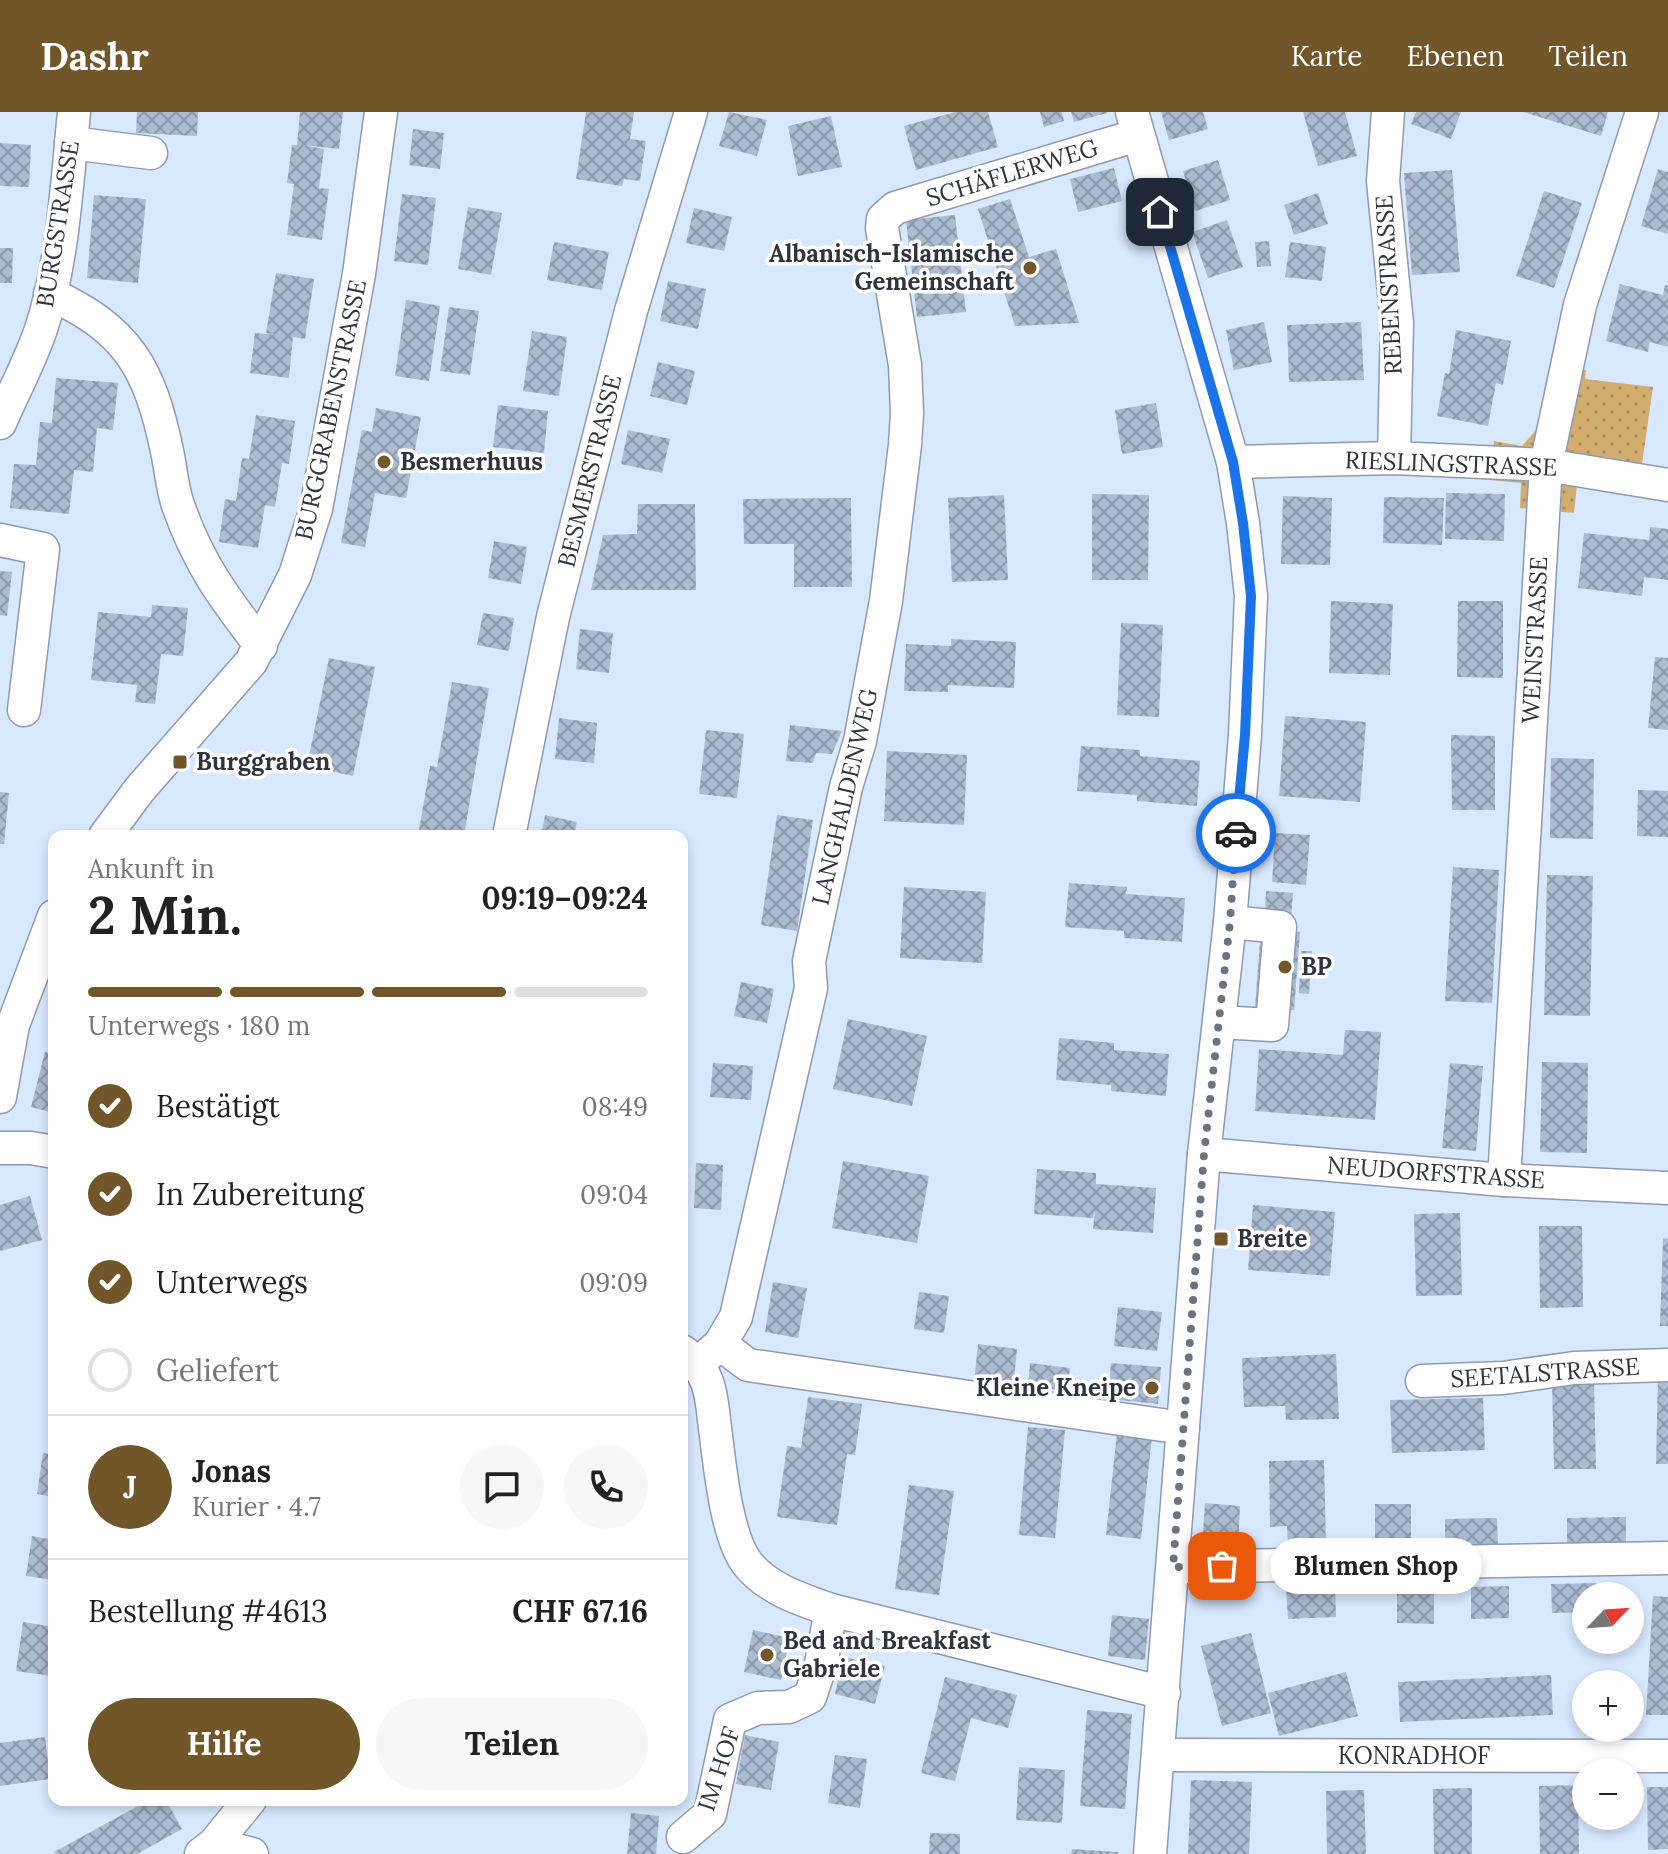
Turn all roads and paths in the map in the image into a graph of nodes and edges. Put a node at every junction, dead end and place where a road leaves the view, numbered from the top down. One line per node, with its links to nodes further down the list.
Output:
1 (381, 112): 16 (street, BURGGRABENSTRASSE)
2 (691, 112): 19 (street, BESMERSTRASSE)
3 (1388, 112): 11 (street, REBENSTRASSE)
4 (1642, 112): 13 (street, WEINSTRASSE)
5 (1135, 123): 8 (street, SCHÄFLERWEG); 12 (street)
6 (72, 127): 7 (street); 9 (street, BURGSTRASSE)
7 (151, 153)
8 (886, 213): 29 (street, LANGHALDENWEG)
9 (50, 294): 10 (street, BURGSTRASSE); 16 (street)
10 (0, 423)
11 (1394, 458): 12 (street, RIESLINGSTRASSE); 13 (street, RIESLINGSTRASSE)
12 (1233, 462): 20 (street)
13 (1546, 465): 14 (street, RIESLINGSTRASSE); 27 (street, WEINSTRASSE)
14 (1668, 485)
15 (0, 540): 17 (street)
16 (261, 646): 18 (street, BURGGRABENSTRASSE)
17 (24, 710)
18 (109, 830)
19 (510, 830)
20 (1230, 922): 22 (street); 22 (street)
21 (48, 932): 23 (street)
22 (1219, 1022): 26 (street)
23 (0, 1097)
24 (0, 1148): 25 (street)
25 (48, 1151)
26 (1204, 1154): 27 (street, NEUDORFSTRASSE); 32 (street)
27 (1504, 1180): 28 (street, NEUDORFSTRASSE)
28 (1668, 1188)
29 (700, 1352): 32 (street); 35 (street)
30 (1668, 1365): 31 (street, SEETALSTRASSE)
31 (1422, 1381)
32 (1183, 1428): 34 (street)
33 (1668, 1558): 34 (street)
34 (1173, 1567): 36 (street)
35 (831, 1610): 36 (street); 40 (street, IM HOF)
36 (1164, 1693): 37 (street)
37 (1159, 1755): 38 (street, KONRADHOF); 43 (street)
38 (1668, 1756)
39 (245, 1806): 41 (street)
40 (683, 1837)
41 (208, 1849): 42 (street)
42 (252, 1854)
43 (1150, 1854)

